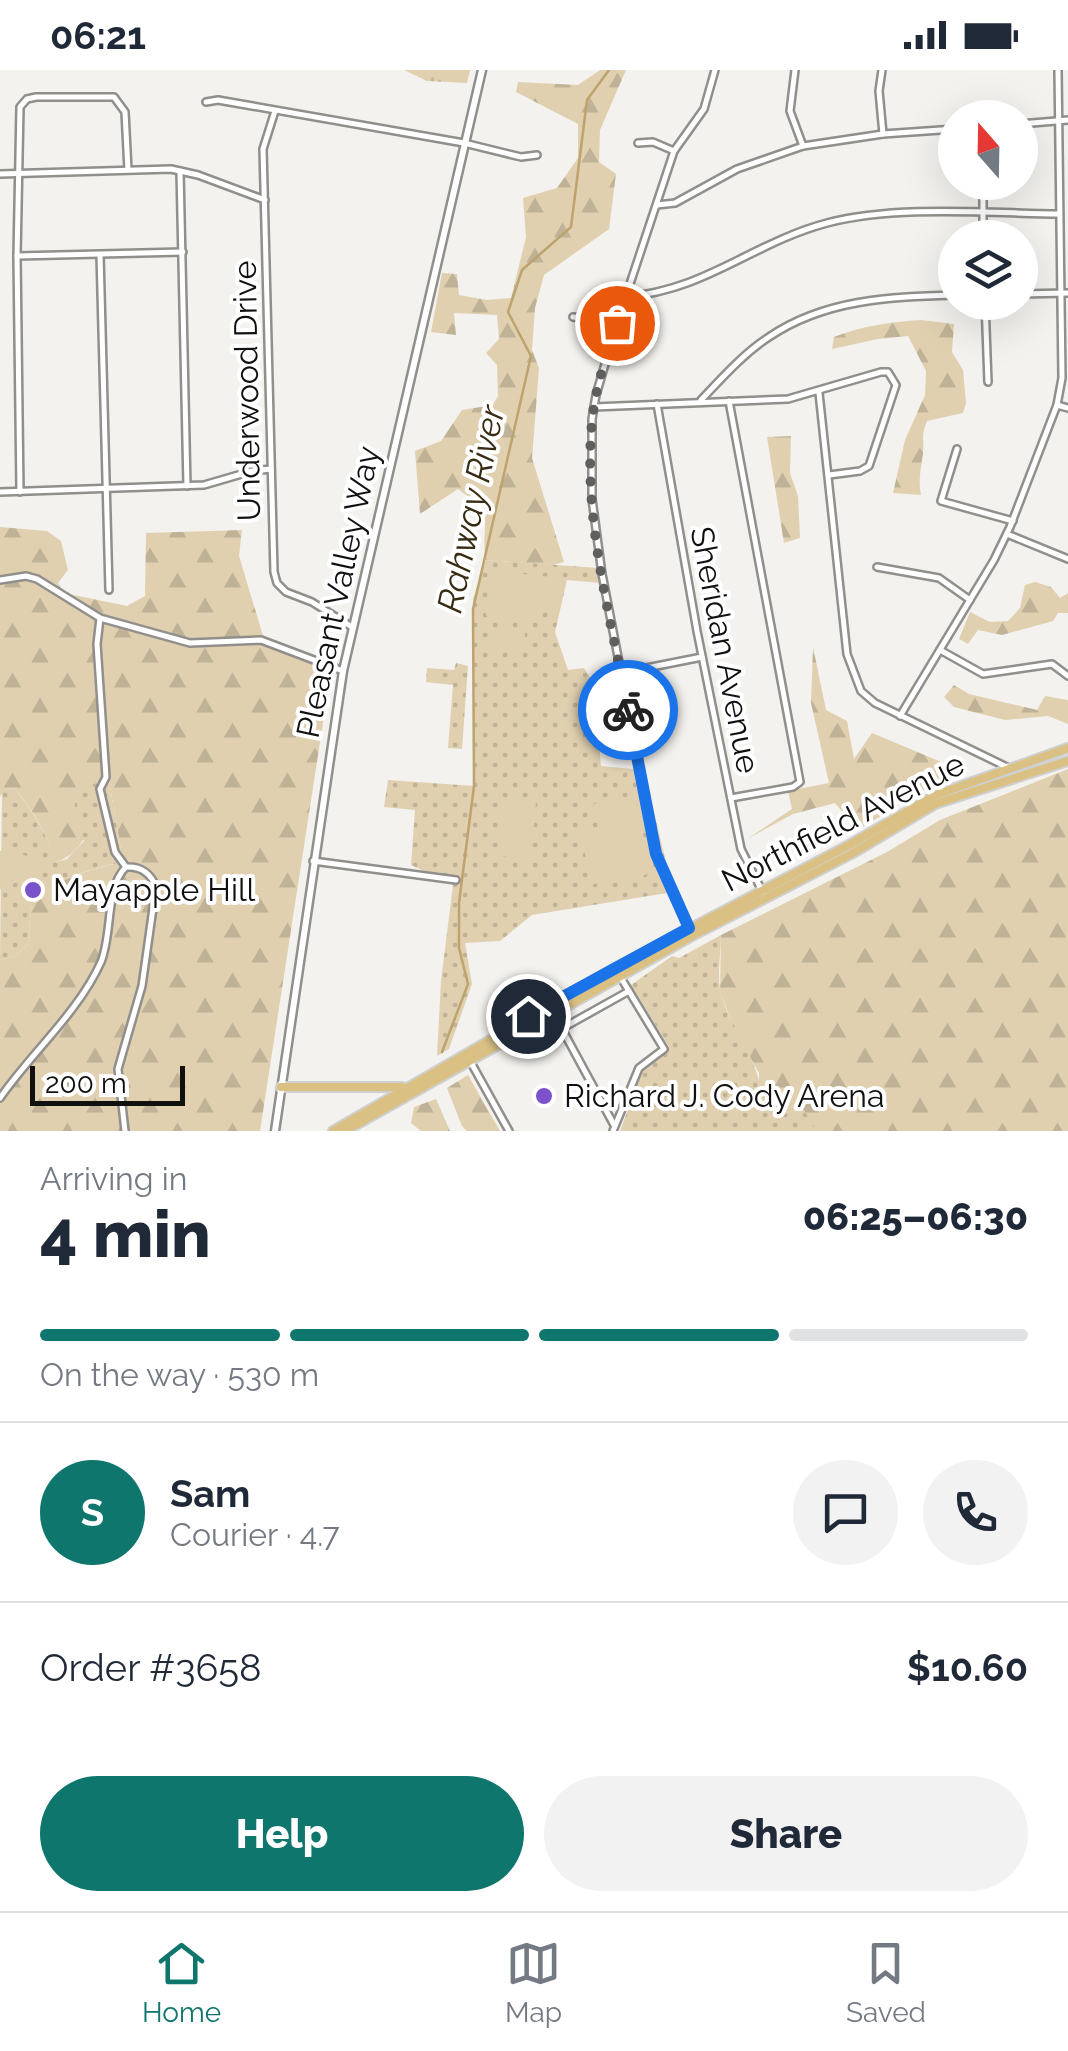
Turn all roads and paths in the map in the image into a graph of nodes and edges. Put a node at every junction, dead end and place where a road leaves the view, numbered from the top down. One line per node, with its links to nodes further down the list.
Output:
1 (482, 70): 13 (main road, Pleasant Valley Way)
2 (715, 70): 16 (street)
3 (796, 70): 15 (street)
4 (882, 70): 12 (street)
5 (1058, 70): 8 (street)
6 (206, 102): 7 (street)
7 (274, 111): 13 (street); 22 (street, Underwood Drive)
8 (1059, 120): 9 (street); 10 (street); 27 (street)
9 (1068, 120)
10 (1038, 122)
11 (938, 130): 12 (street)
12 (882, 134): 15 (street)
13 (464, 143): 17 (street); 63 (main road, Pleasant Valley Way)
14 (638, 144): 16 (street)
15 (802, 146): 24 (street)
16 (674, 151): 24 (street)
17 (536, 155)
18 (128, 170): 19 (street); 20 (street); 20 (street)
19 (180, 170): 22 (street); 29 (street)
20 (18, 173): 21 (street); 31 (street)
21 (0, 174)
22 (264, 200): 49 (street, Underwood Drive)
23 (982, 200): 26 (street)
24 (656, 205): 35 (street)
25 (1068, 210): 27 (street)
26 (982, 213): 27 (street); 28 (street); 35 (street)
27 (1059, 213): 33 (street)
28 (982, 220)
29 (183, 252): 30 (street); 51 (street)
30 (100, 255): 31 (street); 52 (street)
31 (16, 256): 54 (street)
32 (1068, 292): 33 (street)
33 (1059, 293): 34 (street); 45 (street)
34 (1038, 294)
35 (625, 297): 39 (street)
36 (938, 297): 43 (street)
37 (573, 317): 39 (street)
38 (986, 320): 40 (street)
39 (617, 323): 46 (street)
40 (988, 382)
41 (819, 392): 42 (street); 50 (street); 50 (street)
42 (729, 401): 43 (street); 75 (street)
43 (700, 402): 44 (street)
44 (657, 404): 46 (street); 65 (street, Sheridan Avenue)
45 (1057, 405): 47 (street); 55 (street)
46 (594, 407): 67 (street)
47 (1068, 408)
48 (957, 449): 55 (street)
49 (271, 469): 51 (street); 63 (street, Underwood Drive)
50 (828, 475): 69 (street)
51 (188, 486): 52 (street)
52 (106, 487): 54 (street); 60 (street)
53 (0, 492): 54 (street)
54 (20, 492)
55 (1012, 521): 56 (street)
56 (1007, 534): 57 (street); 61 (street)
57 (1068, 559)
58 (877, 568): 61 (street)
59 (0, 580): 62 (street)
60 (109, 590)
61 (970, 600): 64 (street)
62 (100, 618): 66 (street); 77 (street)
63 (353, 627): 66 (main road, Pleasant Valley Way)
64 (940, 650): 68 (street); 69 (street)
65 (702, 657): 67 (street); 75 (street, Sheridan Avenue)
66 (343, 671): 76 (main road, Pleasant Valley Way)
67 (621, 672): 80 (street)
68 (1068, 676)
69 (900, 716): 71 (street)
70 (1068, 748): 74 (main road, Northfield Avenue)
71 (991, 760): 73 (street); 74 (street)
72 (1068, 762): 74 (main road, Northfield Avenue)
73 (996, 774): 74 (main road, Northfield Avenue); 79 (main road, Northfield Avenue)
74 (1013, 774): 79 (main road, Northfield Avenue)
75 (730, 798): 79 (street, Sheridan Avenue)
76 (313, 861): 78 (street); 87 (main road, Pleasant Valley Way)
77 (125, 865): 89 (street); 92 (street)
78 (456, 880)
79 (763, 894): 80 (main road, Northfield Avenue)
80 (691, 932): 81 (main road, Northfield Avenue)
81 (618, 972): 82 (street); 83 (main road, Northfield Avenue); 84 (main road, Northfield Avenue)
82 (630, 991): 85 (street); 91 (street)
83 (549, 1005): 84 (street); 86 (main road, Northfield Avenue)
84 (554, 1015): 85 (street); 86 (main road, Northfield Avenue)
85 (562, 1028): 91 (street)
86 (468, 1057): 88 (main road, Northfield Avenue); 90 (main road, Northfield Avenue); 96 (street)
87 (281, 1087): 88 (main road); 93 (main road, Pleasant Valley Way)
88 (406, 1087): 90 (main road, Northfield Avenue)
89 (0, 1098)
90 (394, 1099): 94 (main road, Northfield Avenue); 95 (main road, Northfield Avenue)
91 (614, 1129)
92 (125, 1131)
93 (275, 1131)
94 (333, 1131)
95 (345, 1131)
96 (509, 1131)

